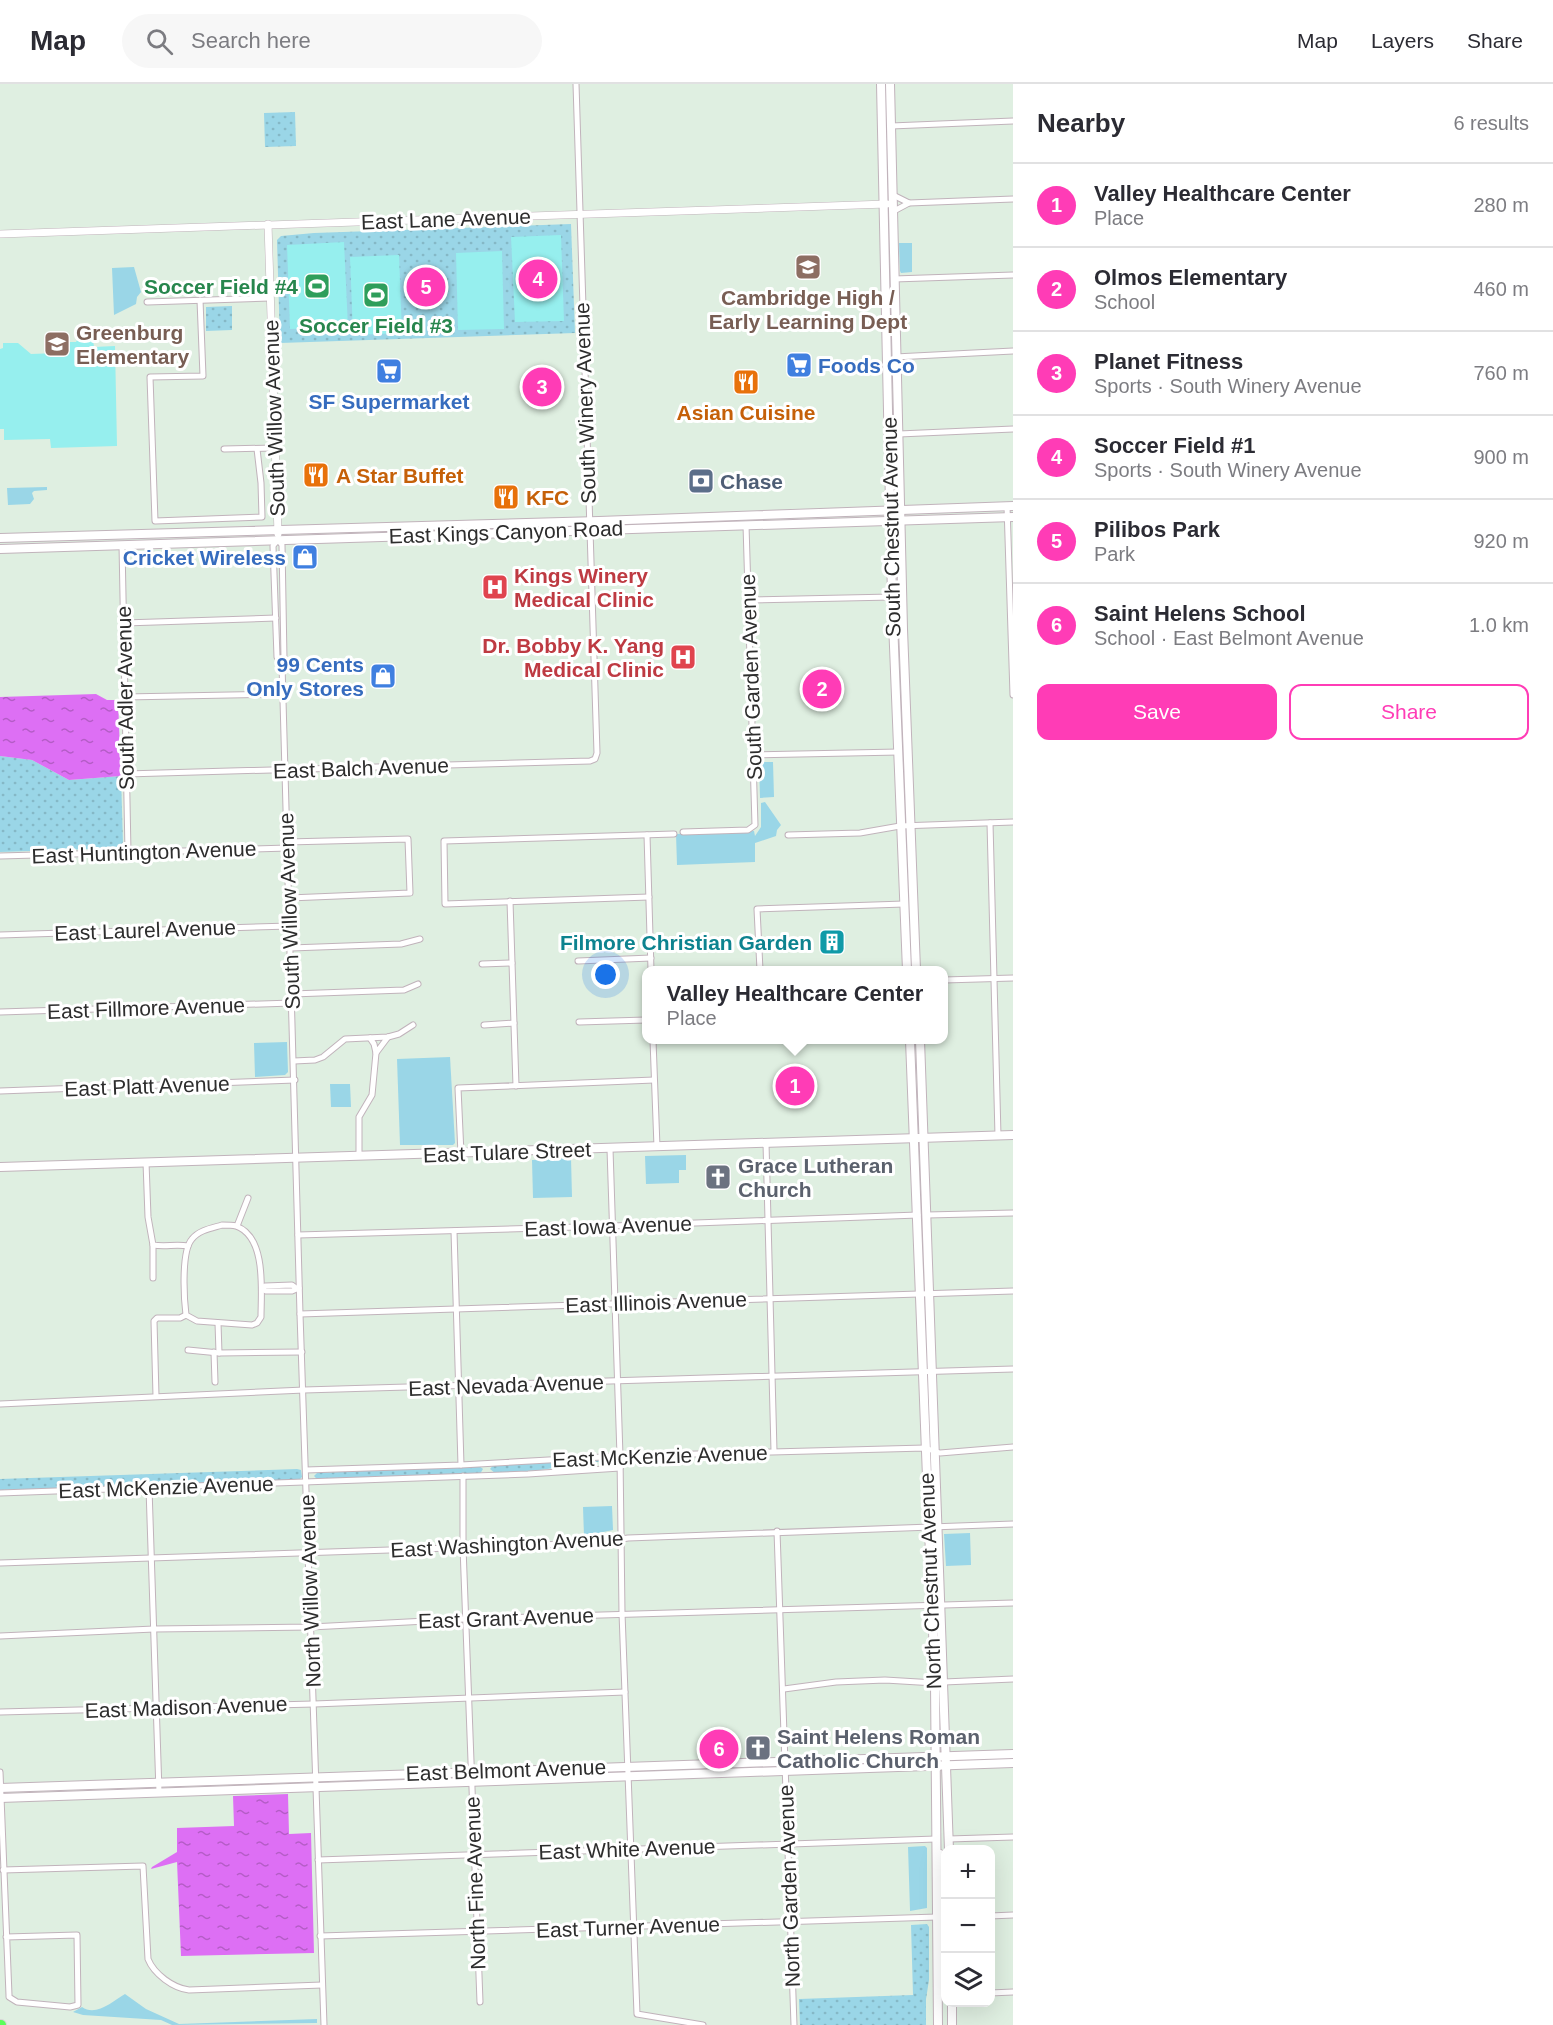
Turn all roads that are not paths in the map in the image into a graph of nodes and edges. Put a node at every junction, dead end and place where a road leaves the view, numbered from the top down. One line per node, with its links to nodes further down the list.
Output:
1 (576, 84): 11 (street, South Winery Avenue)
2 (881, 84): 4 (main road, South Chestnut Avenue)
3 (890, 84): 6 (main road, South Chestnut Avenue)
4 (881, 106): 7 (main road); 9 (main road, South Chestnut Avenue)
5 (1013, 121): 6 (street)
6 (891, 126): 7 (main road, South Chestnut Avenue)
7 (892, 148): 9 (main road, South Chestnut Avenue)
8 (1013, 199): 10 (street, East Lane Avenue)
9 (890, 203): 10 (street, East Lane Avenue); 10 (street, East Lane Avenue); 11 (street, East Lane Avenue); 15 (main road, South Chestnut Avenue); 20 (main road, South Chestnut Avenue)
10 (909, 203)
11 (580, 214): 12 (street, East Lane Avenue); 34 (street, South Winery Avenue)
12 (268, 225): 13 (street, East Lane Avenue); 16 (street, South Willow Avenue)
13 (0, 234)
14 (1013, 275): 15 (street)
15 (894, 279): 20 (main road, South Chestnut Avenue)
16 (270, 298): 17 (street); 25 (street, South Willow Avenue)
17 (200, 300): 18 (street); 24 (street)
18 (147, 302)
19 (1013, 351): 20 (street)
20 (892, 357): 21 (main road, South Chestnut Avenue); 23 (main road, South Chestnut Avenue)
21 (887, 392): 23 (main road); 29 (main road, South Chestnut Avenue)
22 (1013, 429): 23 (street)
23 (899, 434): 28 (main road, South Chestnut Avenue)
24 (256, 448): 25 (street); 26 (street)
25 (274, 448): 35 (street, South Willow Avenue)
26 (224, 449)
27 (1010, 506): 28 (main road, East Kings Canyon Road); 30 (street)
28 (901, 510): 29 (main road, East Kings Canyon Road); 32 (main road, South Chestnut Avenue)
29 (890, 511): 31 (main road, South Chestnut Avenue); 34 (main road, East Kings Canyon Road)
30 (1010, 517): 32 (main road, East Kings Canyon Road); 47 (street)
31 (890, 522): 32 (main road, East Kings Canyon Road); 33 (main road, East Kings Canyon Road); 39 (main road, South Chestnut Avenue)
32 (901, 522): 45 (main road, South Chestnut Avenue)
33 (746, 525): 34 (main road, East Kings Canyon Road); 40 (street, South Garden Avenue)
34 (589, 526): 35 (main road, East Kings Canyon Road); 51 (street, South Winery Avenue)
35 (278, 534): 36 (main road, East Kings Canyon Road); 37 (main road, East Kings Canyon Road); 41 (street, South Willow Avenue); 43 (street, South Willow Avenue)
36 (0, 538)
37 (122, 544): 38 (main road, East Kings Canyon Road); 42 (street, South Adler Avenue)
38 (0, 549)
39 (892, 597): 40 (street); 44 (main road, South Chestnut Avenue)
40 (748, 600): 50 (street, South Garden Avenue)
41 (276, 618): 42 (street); 43 (street, South Willow Avenue)
42 (124, 623): 48 (street, South Adler Avenue)
43 (282, 664): 46 (street, South Willow Avenue)
44 (895, 674): 45 (main road); 49 (main road, South Chestnut Avenue)
45 (904, 674): 49 (main road, South Chestnut Avenue)
46 (283, 694): 48 (street); 52 (street, South Willow Avenue)
47 (1013, 696)
48 (125, 697): 53 (street, South Adler Avenue)
49 (902, 752): 50 (street); 56 (main road, South Chestnut Avenue)
50 (753, 755): 57 (street, South Garden Avenue)
51 (596, 759): 52 (street, East Balch Avenue)
52 (285, 771): 53 (street, East Balch Avenue); 61 (street, South Willow Avenue)
53 (126, 774): 62 (street, South Adler Avenue)
54 (1013, 822): 55 (street)
55 (990, 823): 56 (street); 80 (street)
56 (905, 826): 60 (street); 67 (main road, South Chestnut Avenue); 79 (main road, South Chestnut Avenue)
57 (683, 832)
58 (674, 834): 59 (street)
59 (647, 835): 64 (street); 66 (street)
60 (788, 835)
61 (288, 845): 62 (street, East Huntington Avenue); 65 (street, South Willow Avenue); 65 (street, East Huntington Avenue)
62 (128, 852): 63 (street, East Huntington Avenue)
63 (0, 856)
64 (649, 897): 66 (street); 72 (street)
65 (289, 898): 68 (street, South Willow Avenue)
66 (510, 902): 74 (street)
67 (904, 904): 77 (street); 78 (main road, South Chestnut Avenue)
68 (290, 926): 69 (street, East Laurel Avenue); 71 (street, South Willow Avenue)
69 (0, 935)
70 (420, 939): 71 (street)
71 (291, 948): 84 (street, South Willow Avenue)
72 (651, 958): 73 (street); 76 (street)
73 (578, 961)
74 (512, 963): 75 (street); 89 (street)
75 (482, 964)
76 (651, 966)
77 (760, 966)
78 (907, 966)
79 (916, 966)
80 (993, 978): 81 (street); 82 (street); 104 (street)
81 (1013, 978)
82 (948, 980)
83 (418, 984): 84 (street)
84 (292, 994): 85 (street, South Willow Avenue)
85 (292, 1004): 86 (street, East Fillmore Avenue); 98 (street, South Willow Avenue)
86 (0, 1012)
87 (642, 1020): 88 (street)
88 (579, 1022)
89 (514, 1023): 91 (street); 101 (street)
90 (412, 1025): 92 (street)
91 (484, 1025)
92 (388, 1037): 93 (street); 97 (street)
93 (370, 1038): 97 (street); 98 (street)
94 (653, 1044): 100 (street)
95 (910, 1044): 105 (main road)
96 (920, 1044): 106 (main road)
97 (376, 1053): 111 (street)
98 (294, 1061): 99 (street, South Willow Avenue)
99 (295, 1080): 102 (street, East Platt Avenue); 112 (street, South Willow Avenue)
100 (654, 1080): 101 (street); 108 (street)
101 (516, 1086): 110 (street)
102 (0, 1091)
103 (1013, 1135): 104 (main road, East Tulare Street)
104 (998, 1136): 106 (main road, East Tulare Street)
105 (915, 1138): 106 (main road, East Tulare Street); 107 (main road, East Tulare Street); 117 (main road, North Chestnut Avenue)
106 (924, 1138): 117 (main road, North Chestnut Avenue)
107 (766, 1143): 108 (main road, East Tulare Street); 118 (street)
108 (657, 1147): 109 (main road, East Tulare Street)
109 (610, 1149): 110 (main road, East Tulare Street); 120 (street)
110 (460, 1154): 111 (main road, East Tulare Street)
111 (359, 1156): 112 (main road, East Tulare Street)
112 (296, 1158): 113 (main road, East Tulare Street); 122 (street, North Willow Avenue)
113 (146, 1162): 114 (main road, East Tulare Street); 123 (street)
114 (0, 1167)
115 (248, 1198): 119 (street)
116 (1013, 1213): 117 (street, East Iowa Avenue)
117 (922, 1215): 118 (street, East Iowa Avenue); 128 (main road, North Chestnut Avenue); 129 (main road, North Chestnut Avenue)
118 (768, 1221): 120 (street, East Iowa Avenue); 130 (street)
119 (237, 1226): 124 (street); 135 (street)
120 (613, 1226): 121 (street, East Iowa Avenue); 131 (street)
121 (454, 1231): 122 (street, East Iowa Avenue); 132 (street)
122 (298, 1235): 126 (street, North Willow Avenue)
123 (153, 1245): 124 (street); 125 (street)
124 (188, 1246): 134 (street)
125 (153, 1278)
126 (297, 1288): 126 (street); 133 (street, North Willow Avenue)
127 (1013, 1291): 129 (street, East Illinois Avenue)
128 (920, 1294): 129 (street, East Illinois Avenue); 130 (street, East Illinois Avenue); 140 (main road, North Chestnut Avenue)
129 (930, 1294): 141 (main road, North Chestnut Avenue)
130 (770, 1298): 131 (street, East Illinois Avenue); 142 (street)
131 (615, 1304): 132 (street, East Illinois Avenue); 144 (street)
132 (458, 1309): 133 (street, East Illinois Avenue); 145 (street)
133 (300, 1314): 138 (street, North Willow Avenue)
134 (186, 1315): 135 (street); 147 (street)
135 (218, 1323): 137 (street)
136 (188, 1350): 137 (street)
137 (216, 1352): 138 (street); 143 (street)
138 (302, 1352): 146 (street, North Willow Avenue)
139 (1013, 1369): 141 (street, East Nevada Avenue)
140 (922, 1372): 141 (street, East Nevada Avenue); 142 (street, East Nevada Avenue); 150 (main road, North Chestnut Avenue)
141 (932, 1372): 152 (main road, North Chestnut Avenue)
142 (772, 1376): 144 (street, East Nevada Avenue); 151 (street)
143 (215, 1382)
144 (618, 1382): 145 (street, East Nevada Avenue); 153 (street)
145 (460, 1387): 146 (street, East Nevada Avenue); 155 (street)
146 (304, 1390): 147 (street, East Nevada Avenue); 157 (street, North Willow Avenue)
147 (156, 1396): 148 (street, East Nevada Avenue)
148 (0, 1404)
149 (1013, 1447): 152 (street, East McKenzie Avenue)
150 (925, 1448): 151 (street, East McKenzie Avenue); 152 (street, East McKenzie Avenue); 164 (main road, North Chestnut Avenue)
151 (774, 1451): 153 (street, East McKenzie Avenue)
152 (935, 1451): 164 (main road, North Chestnut Avenue)
153 (620, 1456): 154 (street, East McKenzie Avenue); 156 (street)
154 (486, 1462): 155 (street, East McKenzie Avenue); 159 (street)
155 (461, 1465): 157 (street, East McKenzie Avenue)
156 (620, 1468): 159 (street, East McKenzie Avenue); 166 (street)
157 (306, 1470): 160 (street, North Willow Avenue)
158 (463, 1476): 159 (street, East McKenzie Avenue); 160 (street, East McKenzie Avenue); 167 (street, North Fine Avenue)
159 (487, 1476)
160 (307, 1482): 161 (street, East McKenzie Avenue); 168 (street, North Willow Avenue)
161 (149, 1488): 162 (street, East McKenzie Avenue); 169 (street)
162 (0, 1493)
163 (1013, 1524): 164 (street, East Washington Avenue)
164 (933, 1528): 165 (street, East Washington Avenue); 172 (main road, North Chestnut Avenue)
165 (777, 1531): 166 (street, East Washington Avenue); 173 (street, North Garden Avenue)
166 (621, 1539): 167 (street, East Washington Avenue); 174 (street)
167 (463, 1546): 168 (street, East Washington Avenue); 175 (street, North Fine Avenue)
168 (309, 1553): 169 (street, East Washington Avenue); 176 (street, North Willow Avenue)
169 (152, 1559): 170 (street, East Washington Avenue); 177 (street)
170 (0, 1563)
171 (1013, 1603): 172 (street, East Grant Avenue)
172 (936, 1605): 173 (street, East Grant Avenue); 180 (main road, North Chestnut Avenue)
173 (781, 1608): 174 (street, East Grant Avenue); 181 (street, North Garden Avenue)
174 (622, 1613): 175 (street, East Grant Avenue); 182 (street)
175 (465, 1618): 176 (street, East Grant Avenue); 183 (street, North Fine Avenue)
176 (311, 1627): 177 (street, East Grant Avenue); 184 (street, North Willow Avenue)
177 (154, 1629): 178 (street, East Grant Avenue); 185 (street)
178 (0, 1636)
179 (1013, 1679): 180 (street)
180 (940, 1682): 181 (street); 189 (main road, North Chestnut Avenue); 190 (main road, North Chestnut Avenue)
181 (784, 1689): 188 (street, North Garden Avenue)
182 (625, 1692): 183 (street, East Madison Avenue); 192 (street)
183 (469, 1698): 184 (street, East Madison Avenue); 195 (street, North Fine Avenue)
184 (314, 1704): 185 (street, East Madison Avenue); 196 (street, North Willow Avenue)
185 (156, 1708): 186 (street, East Madison Avenue); 197 (street)
186 (0, 1712)
187 (1013, 1754): 190 (main road, East Belmont Avenue)
188 (785, 1761): 189 (main road, East Belmont Avenue); 192 (main road, East Belmont Avenue); 193 (street, North Garden Avenue)
189 (935, 1761): 190 (main road, East Belmont Avenue); 193 (main road, East Belmont Avenue); 200 (main road, North Chestnut Avenue)
190 (947, 1761): 191 (main road, East Belmont Avenue); 201 (main road, North Chestnut Avenue)
191 (1013, 1763)
192 (627, 1771): 193 (main road, East Belmont Avenue); 195 (main road, East Belmont Avenue); 204 (street)
193 (785, 1771): 202 (street, North Garden Avenue)
194 (0, 1772): 198 (street)
195 (472, 1776): 196 (main road, East Belmont Avenue); 205 (street, North Fine Avenue)
196 (316, 1782): 197 (main road, East Belmont Avenue); 206 (street, North Willow Avenue)
197 (158, 1788): 198 (main road, East Belmont Avenue)
198 (0, 1793): 207 (street)
199 (1013, 1836): 201 (street)
200 (936, 1839): 202 (street, East White Avenue); 209 (main road, North Chestnut Avenue)
201 (949, 1839): 203 (main road, North Chestnut Avenue)
202 (788, 1844): 204 (street, East White Avenue); 211 (street, North Garden Avenue)
203 (949, 1845)
204 (631, 1849): 205 (street, East White Avenue); 212 (street)
205 (474, 1855): 206 (street, East White Avenue); 213 (street, North Fine Avenue)
206 (318, 1860): 214 (street, North Willow Avenue)
207 (3, 1870): 215 (street); 216 (street)
208 (1013, 1915): 210 (street)
209 (941, 1916): 211 (street, East Turner Avenue); 224 (main road, North Chestnut Avenue)
210 (995, 1916)
211 (790, 1922): 212 (street, East Turner Avenue); 223 (street, North Garden Avenue)
212 (634, 1927): 213 (street, East Turner Avenue); 222 (street)
213 (477, 1931): 214 (street, East Turner Avenue); 219 (street, North Fine Avenue)
214 (320, 1936): 216 (street, North Willow Avenue)
215 (6, 1937): 215 (street)
216 (322, 1985): 221 (street, North Willow Avenue)
217 (1013, 1992): 218 (street)
218 (995, 1993)
219 (480, 2002)
220 (952, 2007): 225 (main road)
221 (324, 2025)
222 (703, 2025)
223 (794, 2025)
224 (938, 2025)
225 (952, 2025)

